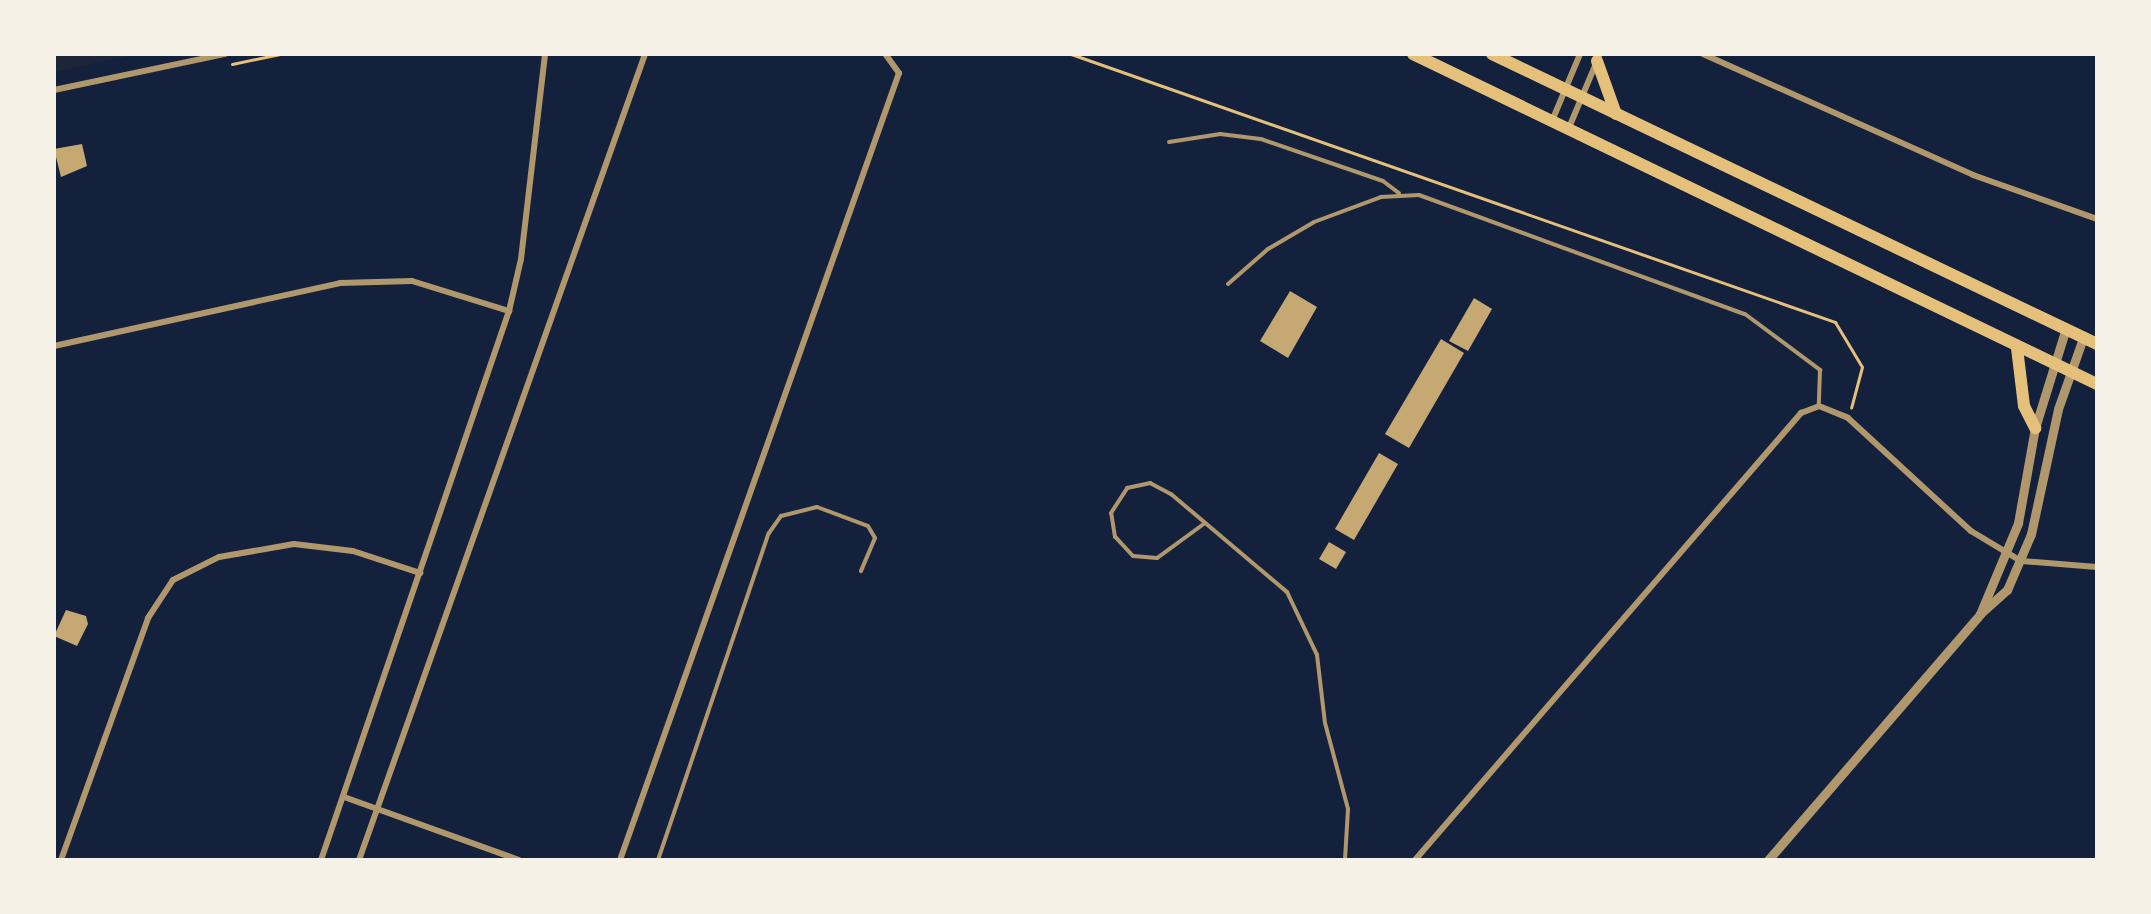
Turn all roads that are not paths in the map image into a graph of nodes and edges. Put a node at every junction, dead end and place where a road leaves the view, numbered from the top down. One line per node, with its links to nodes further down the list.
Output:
1 (225, 54): 10 (street)
2 (545, 54): 20 (street)
3 (645, 54): 39 (street)
4 (885, 54): 44 (street)
5 (1413, 54): 14 (highway)
6 (1492, 54): 11 (highway)
7 (1580, 54): 11 (street)
8 (1704, 54): 18 (street)
9 (1598, 58): 12 (street); 13 (highway)
10 (54, 90)
11 (1565, 90): 12 (highway); 14 (street)
12 (1582, 98): 13 (highway); 15 (street)
13 (1616, 114): 21 (highway)
14 (1552, 122): 15 (highway)
15 (1568, 130): 25 (highway)
16 (1169, 142): 17 (lane)
17 (1399, 194): 19 (lane); 29 (lane)
18 (2097, 219)
19 (1228, 284)
20 (509, 310): 24 (street); 36 (street)
21 (2065, 331): 22 (highway); 26 (street)
22 (2083, 338): 23 (highway); 27 (street)
23 (2097, 344)
24 (54, 346)
25 (2017, 348): 26 (highway); 30 (highway)
26 (2053, 365): 27 (highway); 30 (street)
27 (2070, 373): 28 (highway); 33 (street)
28 (2097, 384)
29 (1819, 406): 32 (street); 47 (street)
30 (2035, 428): 32 (street)
31 (1204, 523): 31 (lane); 46 (lane)
32 (2008, 554): 33 (street); 37 (street)
33 (2021, 561): 34 (street); 37 (street)
34 (2097, 567)
35 (861, 571): 45 (lane)
36 (420, 573): 38 (street); 40 (street)
37 (1980, 614): 48 (street)
38 (344, 797): 39 (street); 41 (street)
39 (377, 809): 42 (street); 43 (street)
40 (61, 860)
41 (321, 860)
42 (359, 860)
43 (519, 860)
44 (620, 860)
45 (658, 860)
46 (1345, 860)
47 (1415, 860)
48 (1768, 860)

